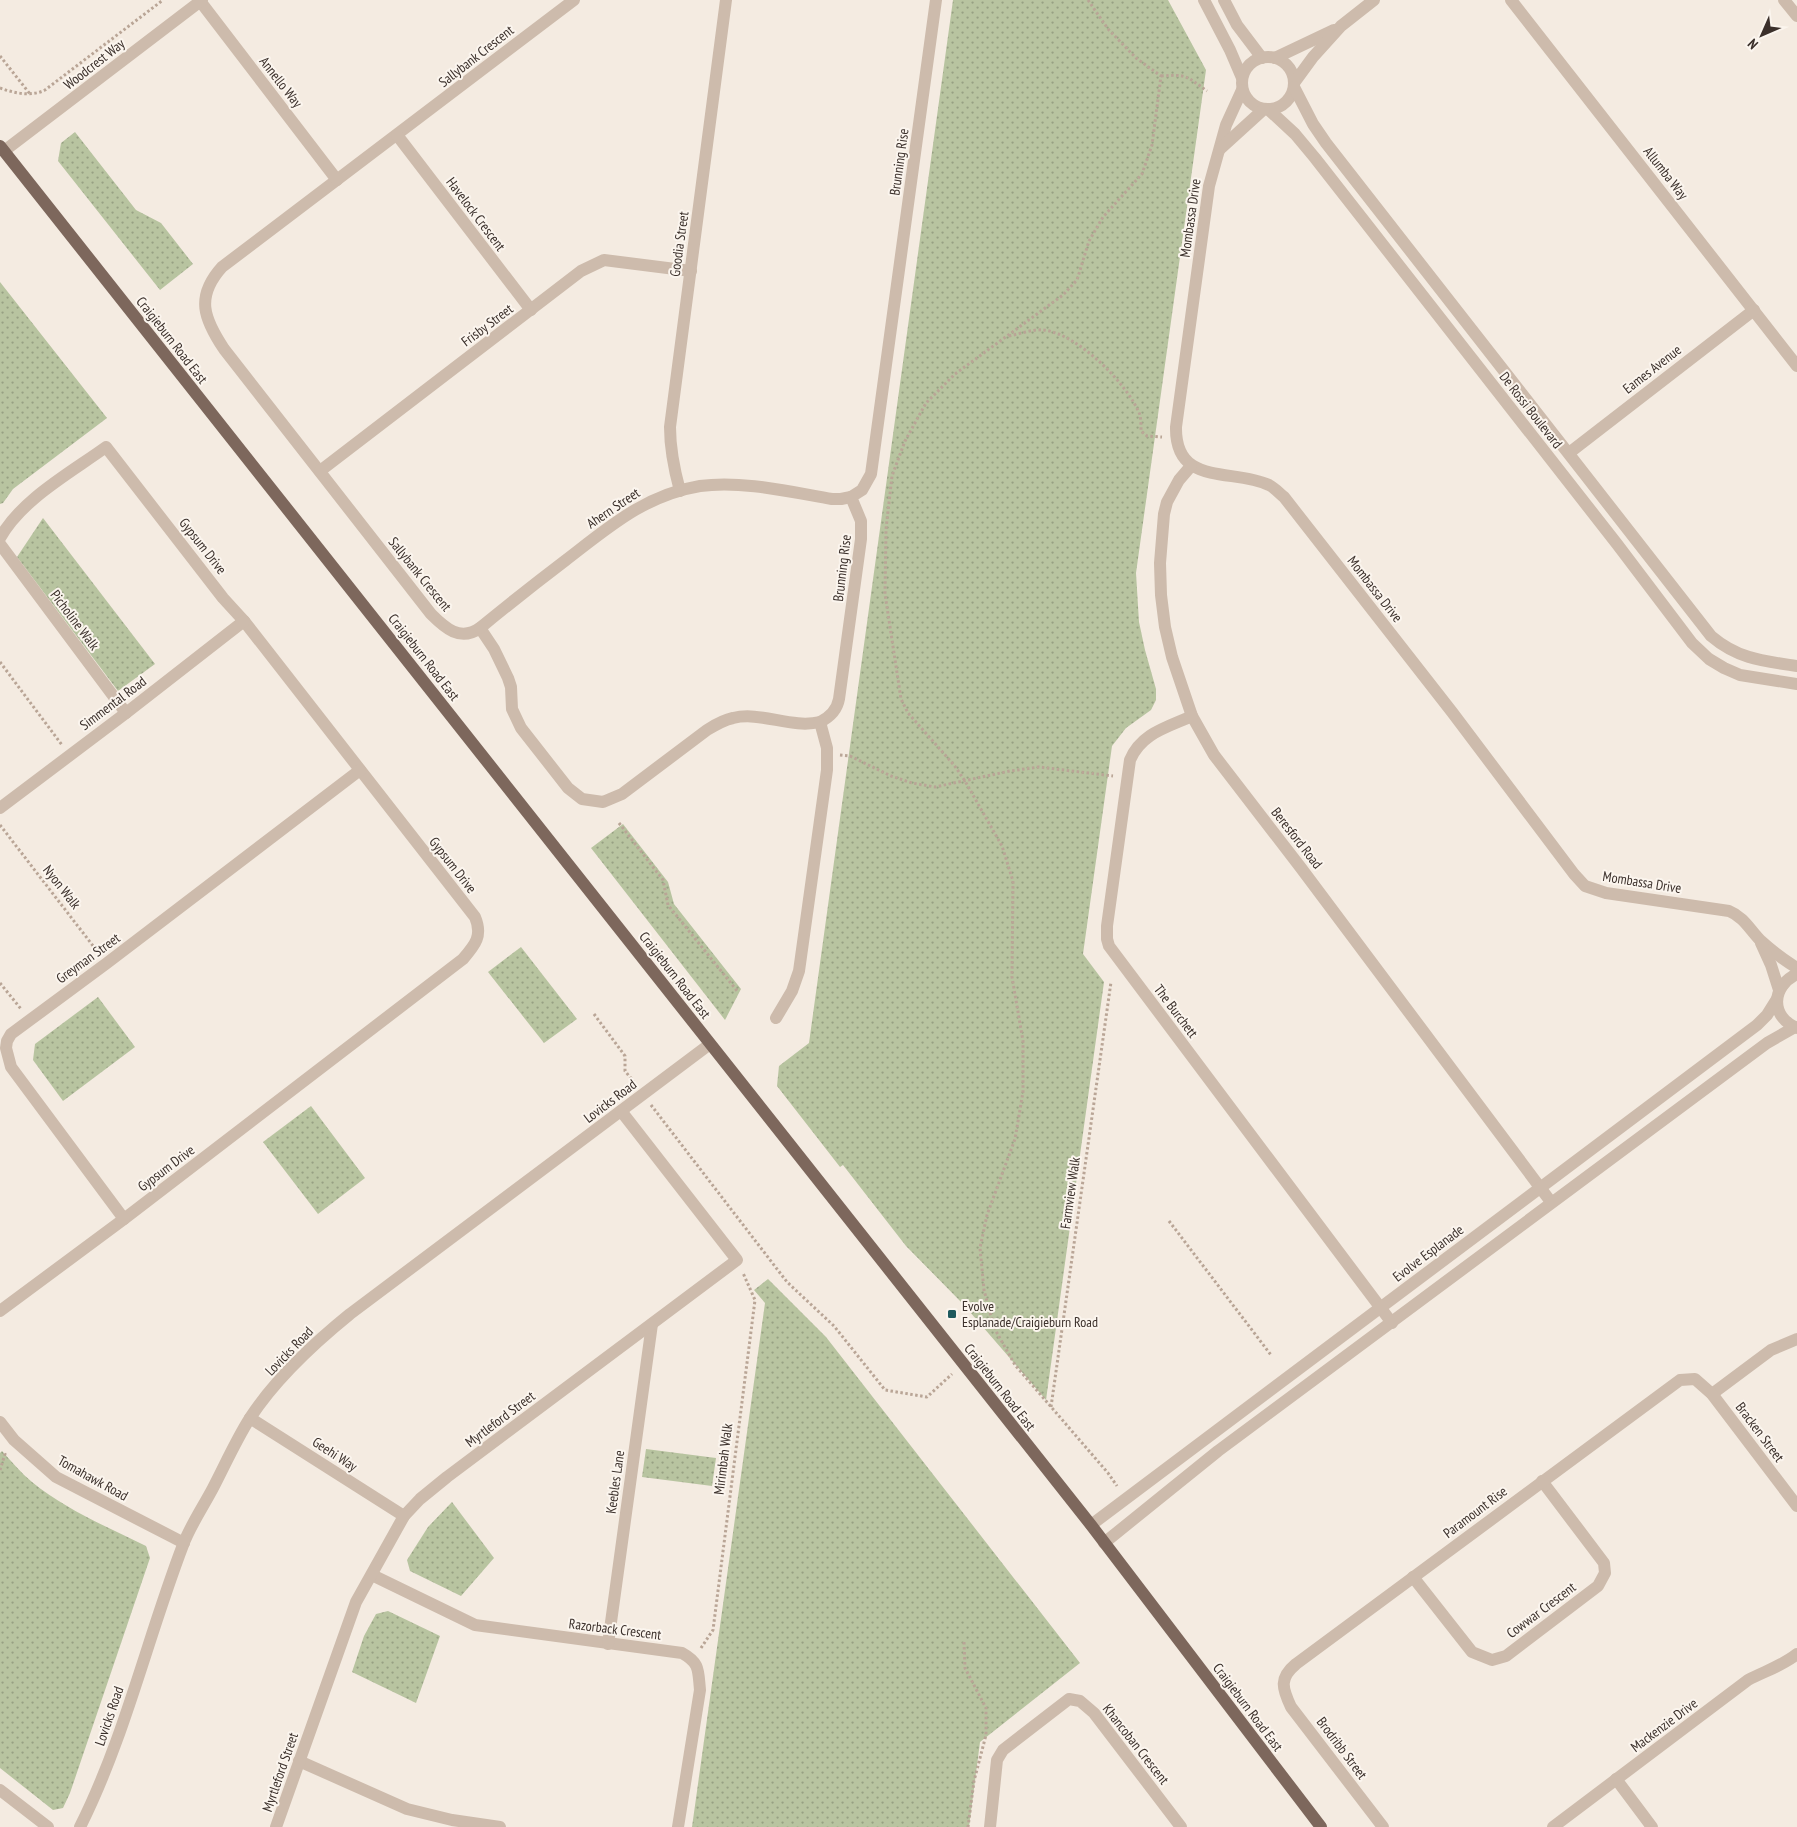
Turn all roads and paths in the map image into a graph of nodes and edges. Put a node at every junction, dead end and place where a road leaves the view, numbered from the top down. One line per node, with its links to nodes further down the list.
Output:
1 (163, 0): 21 (path)
2 (574, 0): 23 (street, Sallybank Crescent)
3 (726, 0): 27 (street, Goodia Street)
4 (936, 0): 37 (street, Brunning Rise)
5 (1088, 0): 16 (path)
6 (1204, 0): 17 (street)
7 (1224, 0): 15 (street)
8 (1374, 0): 13 (street)
9 (1510, 0): 29 (street, Allumba Way)
10 (1784, 0): 12 (street)
11 (201, 1): 24 (street, Woodcrest Way); 26 (street, Annello Way)
12 (1797, 16)
13 (1341, 26): 15 (street); 18 (street)
14 (0, 56): 21 (path)
15 (1269, 58): 17 (street); 18 (street)
16 (1161, 76): 20 (path); 30 (path)
17 (1242, 84): 22 (street); 25 (street, Mombassa Drive)
18 (1294, 85): 22 (street); 33 (street, De Rossi Boulevard)
19 (0, 88): 21 (path)
20 (1207, 91)
21 (30, 94)
22 (1266, 109): 25 (street, Mombassa Drive); 44 (street, De Rossi Boulevard)
23 (397, 136): 26 (street, Sallybank Crescent); 28 (street, Havelock Crescent)
24 (2, 148): 68 (main road, Craigieburn Road East)
25 (1220, 149): 32 (street, Mombassa Drive)
26 (338, 180): 35 (street, Sallybank Crescent)
27 (691, 271): 28 (street, Frisby Street); 36 (street, Goodia Street)
28 (531, 310): 35 (street, Frisby Street)
29 (1754, 310): 31 (street, Allumba Way); 33 (street, Eames Avenue)
30 (1008, 336): 32 (path); 52 (path)
31 (1797, 366)
32 (1177, 438): 34 (street, Mombassa Drive)
33 (1569, 453): 43 (street, De Rossi Boulevard)
34 (1191, 466): 46 (street, Beresford Road); 56 (street, Mombassa Drive)
35 (320, 472): 41 (street, Sallybank Crescent)
36 (680, 491): 37 (street, Ahern Street); 41 (street, Ahern Street)
37 (851, 497): 47 (street, Brunning Rise)
38 (0, 538): 40 (street, Gypsum Drive)
39 (0, 544): 45 (street, Picholine Walk)
40 (244, 621): 45 (street, Simmental Road); 50 (street, Gypsum Drive)
41 (480, 628): 47 (street)
42 (0, 662): 49 (path)
43 (1797, 666)
44 (1797, 684)
45 (126, 713): 49 (street, Simmental Road)
46 (1192, 716): 51 (street, The Burchett); 72 (street, Beresford Road)
47 (820, 722): 48 (street)
48 (827, 754): 52 (path); 65 (street)
49 (69, 756): 53 (street, Simmental Road)
50 (360, 770): 57 (street, Greyman Street); 74 (street, Gypsum Drive)
51 (1128, 777): 52 (path); 77 (street, The Burchett)
52 (965, 781): 86 (path)
53 (0, 808)
54 (619, 824): 62 (path)
55 (0, 825): 57 (path, Nyon Walk)
56 (1760, 940): 58 (street, Mombassa Drive); 63 (street, Mombassa Drive)
57 (107, 963): 66 (street, Greyman Street)
58 (1797, 968)
59 (1797, 974): 63 (street, Evolve Esplanade)
60 (0, 982): 66 (path)
61 (1111, 982): 86 (path, Farmview Walk)
62 (738, 992)
63 (1778, 994): 67 (street, Mombassa Drive); 72 (street, Evolve Esplanade)
64 (594, 1014): 70 (path)
65 (776, 1018)
66 (28, 1020): 69 (street, Greyman Street)
67 (1796, 1028): 73 (street)
68 (710, 1044): 70 (street, Lovicks Road); 83 (main road, Craigieburn Road East)
69 (3, 1049): 74 (street, Greyman Street)
70 (643, 1094): 71 (street, Lovicks Road); 83 (path)
71 (621, 1111): 76 (street); 87 (street, Lovicks Road)
72 (1540, 1187): 73 (street, Beresford Road); 77 (street, Evolve Esplanade)
73 (1551, 1202): 79 (street)
74 (124, 1218): 78 (street, Gypsum Drive)
75 (1169, 1220): 82 (path)
76 (736, 1260): 80 (street, Myrtleford Street); 103 (path, Mirimbah Walk)
77 (1380, 1308): 79 (street, The Burchett); 92 (street, Evolve Esplanade)
78 (0, 1311)
79 (1392, 1323): 97 (street)
80 (652, 1324): 94 (street, Myrtleford Street); 101 (street, Keebles Lane)
81 (1797, 1339): 85 (street)
82 (1271, 1355)
83 (963, 1364): 95 (main road, Craigieburn Road East)
84 (1695, 1379): 85 (street, Bracken Street); 91 (street, Paramount Rise)
85 (1712, 1394): 93 (street, Bracken Street)
86 (1051, 1407): 92 (path)
87 (250, 1418): 94 (street, Geehi Way); 96 (street, Lovicks Road)
88 (0, 1422): 96 (street, Tomahawk Road)
89 (5, 1454): 90 (path)
90 (0, 1470)
91 (1542, 1481): 99 (street, Paramount Rise); 99 (street, Cowwar Crescent)
92 (1125, 1499): 95 (street, Evolve Esplanade)
93 (1797, 1506)
94 (404, 1516): 98 (street, Myrtleford Street)
95 (1091, 1525): 97 (main road, Craigieburn Road East)
96 (184, 1543): 110 (street, Lovicks Road)
97 (1104, 1543): 117 (main road, Craigieburn Road East)
98 (372, 1575): 101 (street, Razorback Crescent); 105 (street, Myrtleford Street)
99 (1413, 1577): 104 (street, Paramount Rise)
100 (964, 1642): 114 (path)
101 (608, 1644): 103 (street, Razorback Crescent)
102 (1796, 1657): 106 (street, Mackenzie Drive)
103 (693, 1659): 113 (street)
104 (1283, 1684): 118 (street, Brodribb Street)
105 (299, 1761): 108 (street); 111 (street, Myrtleford Street)
106 (1616, 1779): 119 (street, Mackenzie Drive); 120 (street)
107 (0, 1790): 109 (street)
108 (452, 1824): 112 (street)
109 (48, 1827)
110 (80, 1827)
111 (276, 1827)
112 (500, 1827)
113 (678, 1827)
114 (968, 1827)
115 (990, 1827): 116 (street, Khancoban Crescent)
116 (1181, 1827)
117 (1321, 1827)
118 (1383, 1827)
119 (1553, 1827)
120 (1652, 1827)

